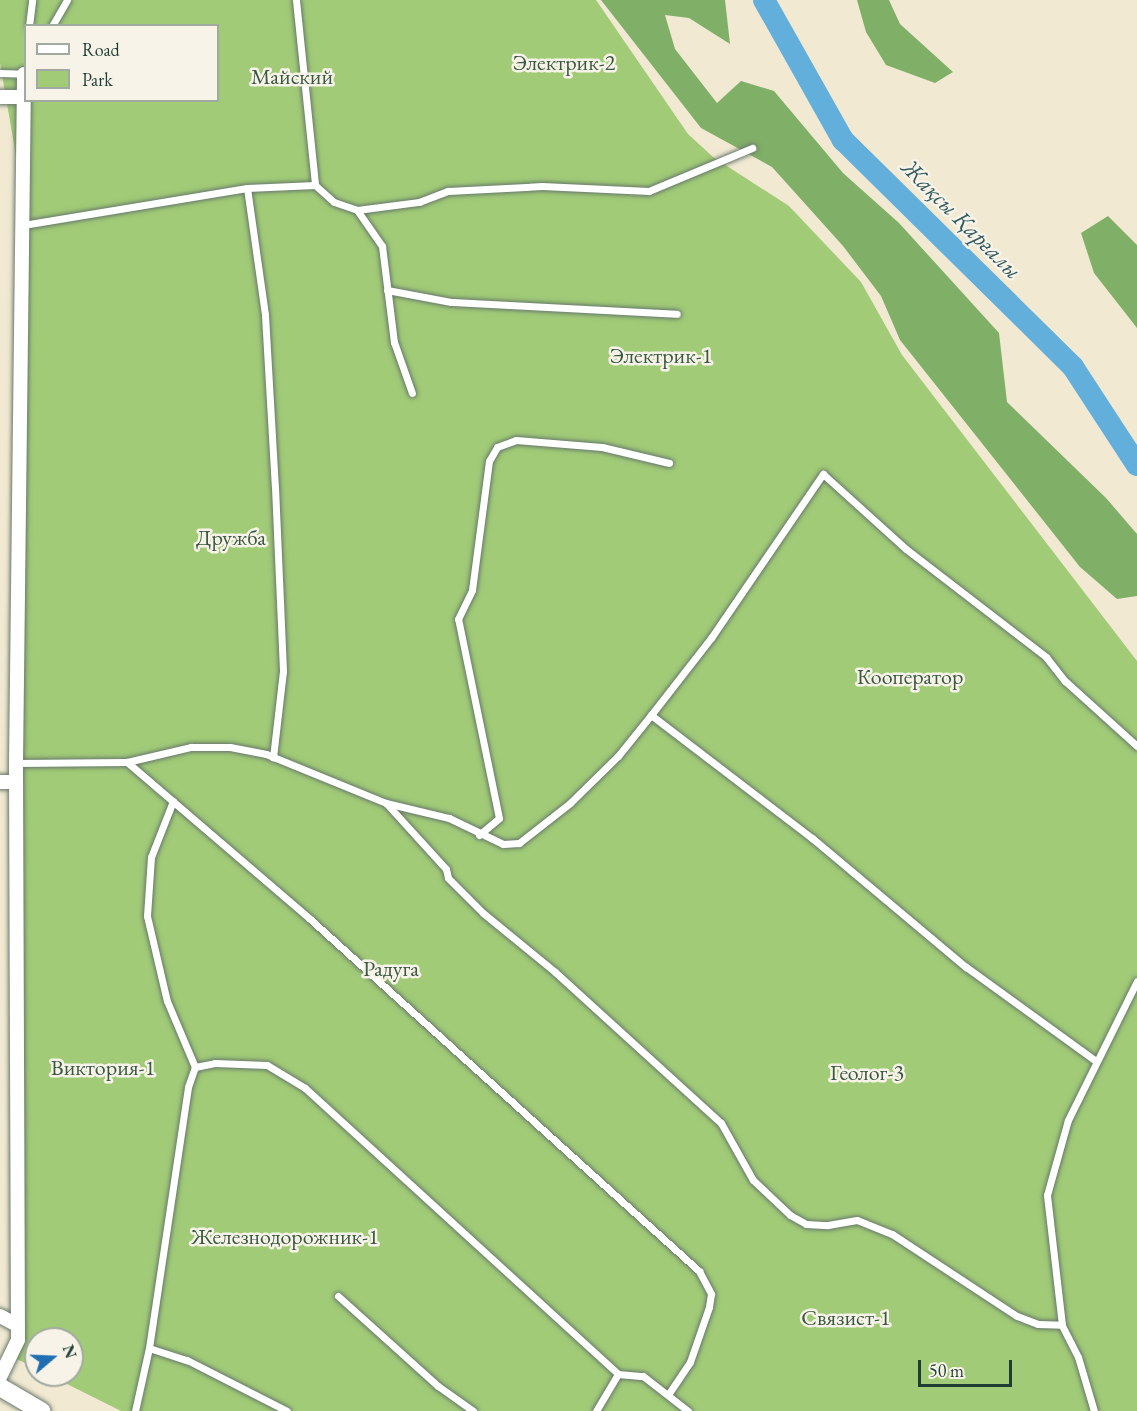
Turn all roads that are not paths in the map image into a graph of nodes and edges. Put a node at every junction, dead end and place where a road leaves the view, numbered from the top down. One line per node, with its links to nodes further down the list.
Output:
1 (32, 0): 4 (lane)
2 (67, 0): 5 (lane)
3 (296, 0): 11 (lane)
4 (29, 24)
5 (53, 24)
6 (24, 70): 7 (lane)
7 (0, 73)
8 (0, 97): 9 (street)
9 (24, 97): 14 (street)
10 (752, 148): 13 (lane)
11 (315, 185): 12 (lane); 13 (lane)
12 (247, 188): 14 (lane); 21 (lane)
13 (357, 210): 15 (lane)
14 (23, 225): 23 (street)
15 (387, 290): 16 (lane); 17 (lane)
16 (677, 314)
17 (412, 393)
18 (669, 463): 28 (lane)
19 (651, 715): 20 (lane); 28 (lane); 30 (lane)
20 (1137, 746)
21 (273, 757): 22 (lane); 27 (lane)
22 (128, 762): 23 (lane); 26 (lane)
23 (16, 763): 25 (street)
24 (0, 782): 25 (street)
25 (16, 782): 34 (street)
26 (173, 801): 31 (lane); 40 (lane)
27 (386, 803): 28 (lane); 35 (lane)
28 (479, 835)
29 (1137, 981): 30 (lane)
30 (1096, 1061): 35 (lane)
31 (195, 1066): 36 (lane); 37 (lane)
32 (338, 1296): 44 (lane)
33 (0, 1316): 34 (street)
34 (17, 1325): 38 (street)
35 (1062, 1325): 47 (lane)
36 (150, 1348): 42 (lane); 43 (lane)
37 (618, 1374): 40 (lane); 45 (lane)
38 (0, 1377)
39 (0, 1387): 41 (street)
40 (669, 1394): 46 (lane)
41 (41, 1411)
42 (135, 1411)
43 (287, 1411)
44 (473, 1411)
45 (596, 1411)
46 (688, 1411)
47 (1094, 1411)

